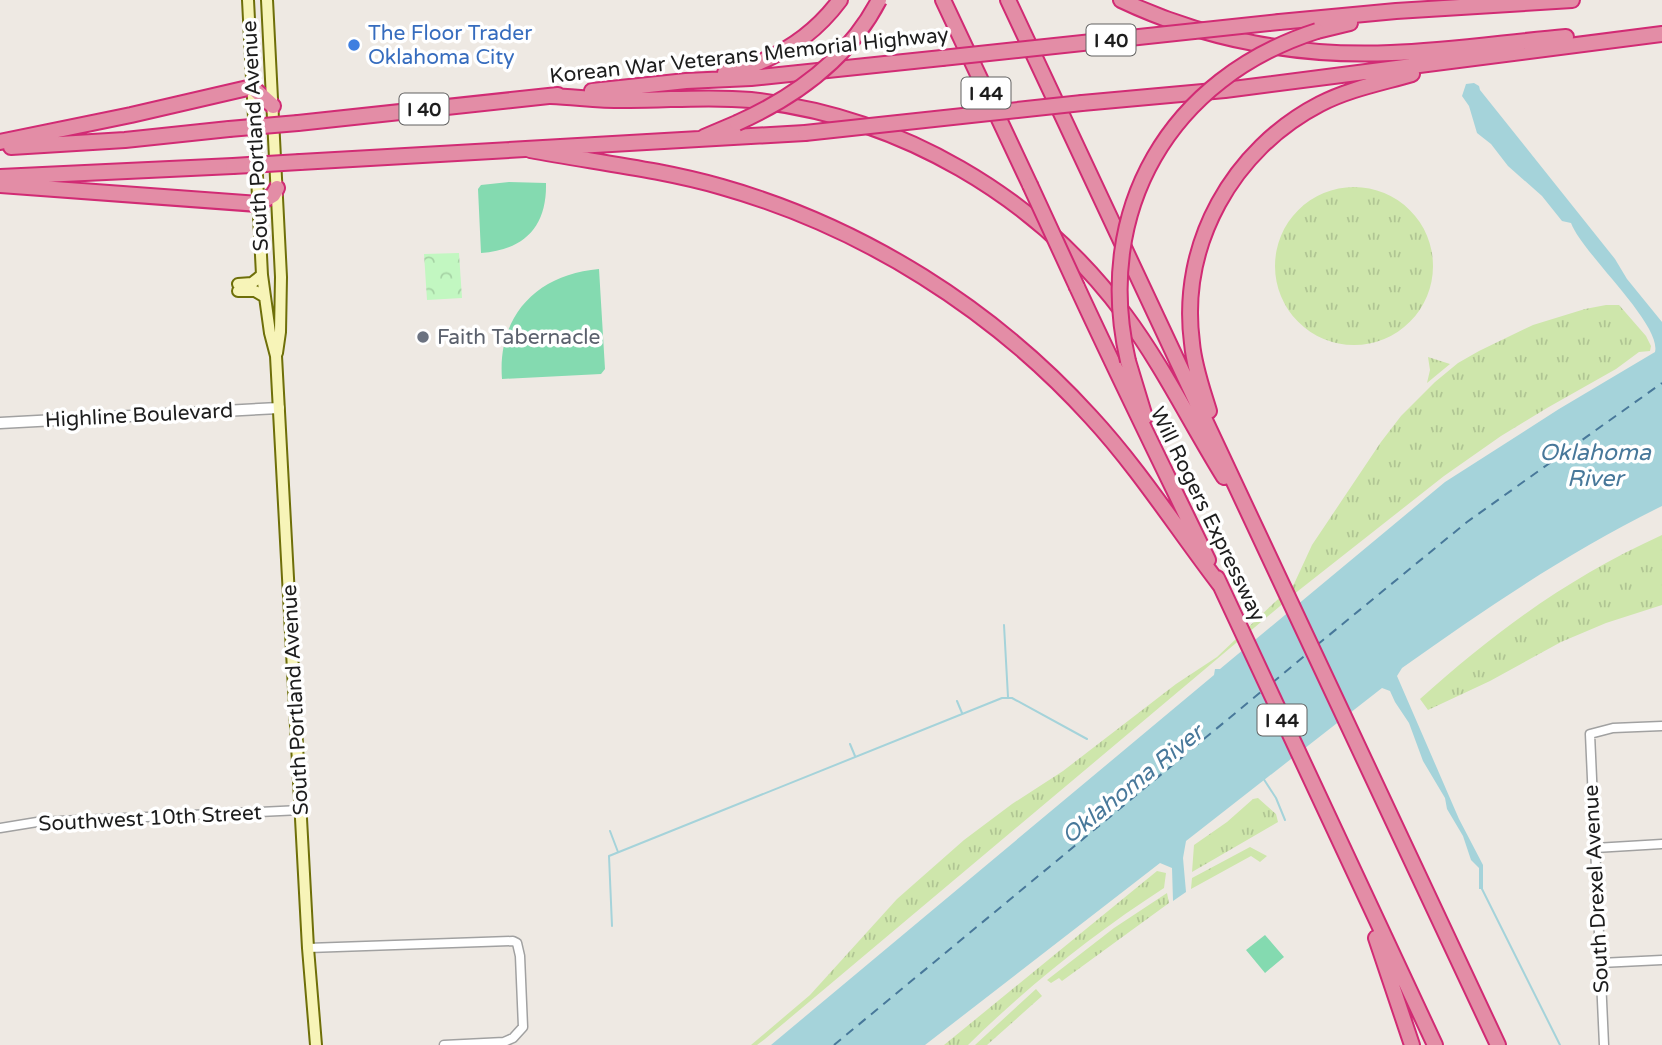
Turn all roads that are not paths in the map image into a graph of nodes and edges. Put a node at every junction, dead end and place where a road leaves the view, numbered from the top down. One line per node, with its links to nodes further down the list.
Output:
1 (247, 0): 15 (main road, South Portland Avenue)
2 (267, 0): 17 (main road, South Portland Avenue)
3 (840, 0): 14 (highway)
4 (879, 0): 18 (highway, bridge)
5 (943, 0): 31 (highway, Will Rogers Expressway / I 44, bridge)
6 (1008, 0): 32 (highway, Will Rogers Expressway / I 44)
7 (1121, 0): 12 (highway)
8 (1471, 0): 10 (highway)
9 (1572, 0): 10 (highway, I 40)
10 (1502, 4): 11 (highway, Korean War Veterans Memorial Highway / I 40)
11 (1396, 11): 14 (highway, Korean War Veterans Memorial Highway / I 40, bridge); 31 (highway, bridge)
12 (1662, 32): 13 (highway, I 40)
13 (1455, 61): 18 (highway, I 40, bridge); 32 (highway)
14 (686, 82): 16 (highway, Korean War Veterans Memorial Highway / I 40)
15 (252, 87): 17 (highway); 19 (highway); 25 (main road, South Portland Avenue)
16 (551, 96): 20 (highway, Korean War Veterans Memorial Highway / I 40, bridge); 33 (highway)
17 (273, 106): 24 (main road, South Portland Avenue)
18 (693, 141): 21 (highway, I 40)
19 (0, 142)
20 (0, 148)
21 (530, 150): 22 (highway, I 40, bridge); 34 (highway)
22 (0, 177)
23 (0, 185): 25 (highway)
24 (277, 188): 25 (highway); 28 (main road, South Portland Avenue)
25 (258, 204): 26 (main road, South Portland Avenue)
26 (262, 275): 27 (main road, South Portland Avenue); 27 (main road)
27 (265, 297): 28 (main road, South Portland Avenue)
28 (276, 356): 29 (main road, South Portland Avenue)
29 (279, 408): 30 (street, Highline Boulevard); 36 (main road, South Portland Avenue)
30 (0, 423)
31 (1153, 444): 34 (highway, Will Rogers Expressway / I 44)
32 (1224, 459): 33 (highway, Will Rogers Expressway / I 44)
33 (1256, 530): 44 (highway, Will Rogers Expressway / I 44)
34 (1220, 585): 40 (highway, Will Rogers Expressway / I 44)
35 (1662, 726): 39 (street, South Drexel Avenue)
36 (301, 810): 37 (street, Southwest 10th Street); 41 (main road, South Portland Avenue)
37 (0, 828)
38 (1662, 844): 39 (street)
39 (1595, 848): 43 (street, South Drexel Avenue)
40 (1357, 880): 47 (highway); 48 (highway, Will Rogers Expressway / I 44)
41 (308, 948): 45 (main road, South Portland Avenue); 46 (street)
42 (1662, 960): 43 (street)
43 (1600, 963): 51 (street, South Drexel Avenue)
44 (1480, 1006): 49 (highway, Will Rogers Expressway / I 44); 50 (highway)
45 (316, 1045)
46 (444, 1045)
47 (1412, 1045)
48 (1435, 1045)
49 (1498, 1045)
50 (1508, 1045)
51 (1604, 1045)

